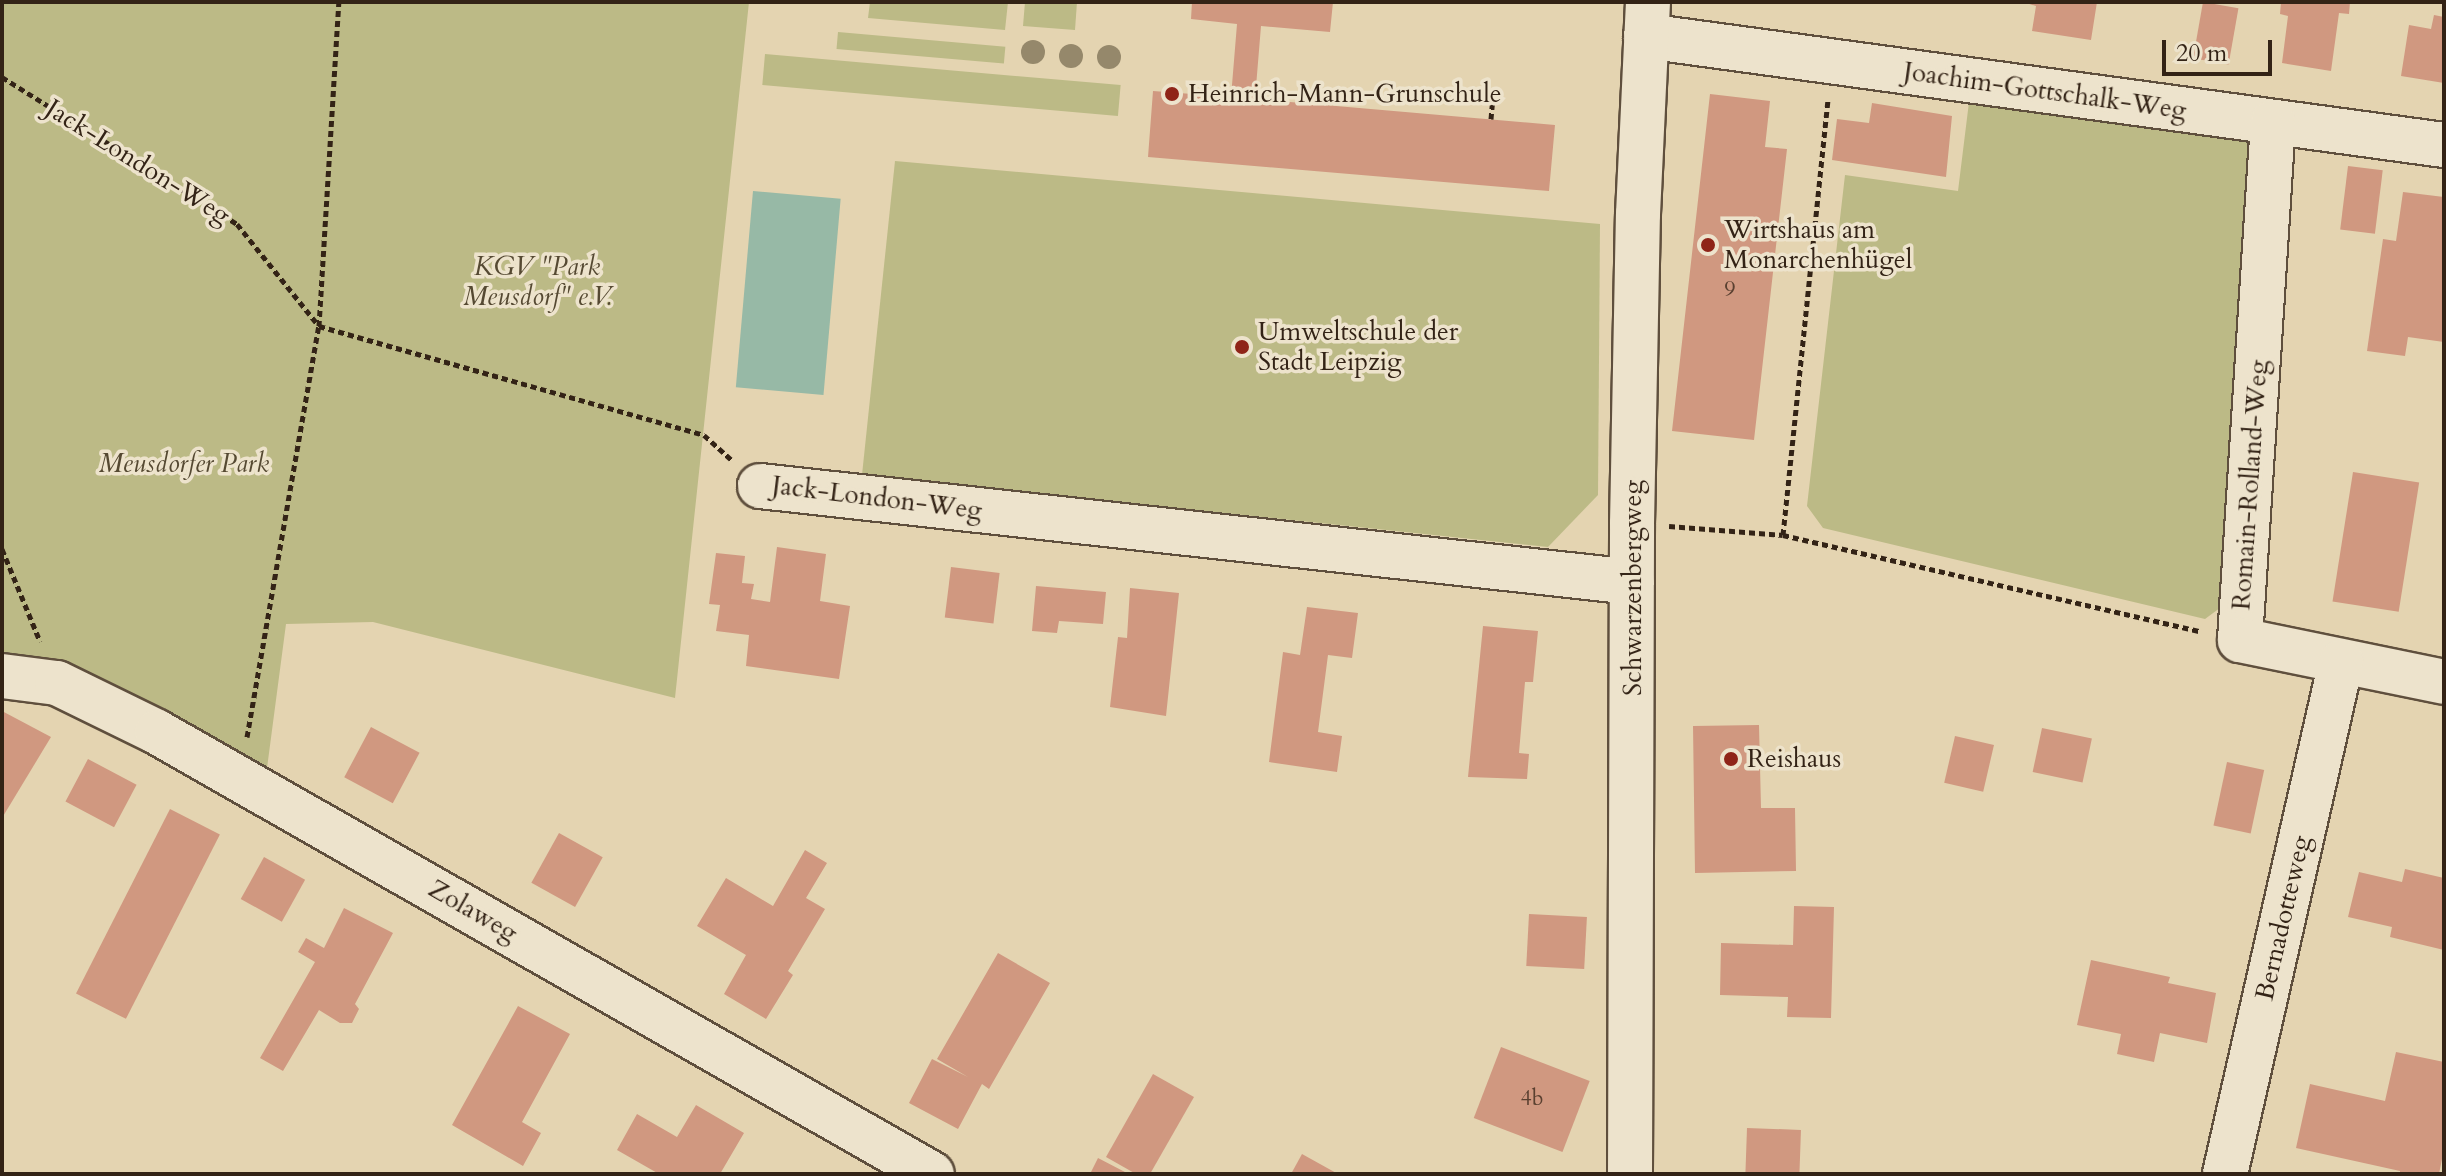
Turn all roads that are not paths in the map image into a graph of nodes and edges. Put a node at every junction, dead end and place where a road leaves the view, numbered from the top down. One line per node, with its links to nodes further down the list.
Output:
1 (1647, 19): 2 (street, Joachim-Gottschalk-Weg); 5 (street, Schwarzenbergweg)
2 (2273, 122): 3 (street, Joachim-Gottschalk-Weg); 6 (street, Romain-Rolland-Weg)
3 (2444, 145)
4 (760, 486): 5 (street, Jack-London-Weg)
5 (1632, 582): 10 (street, Schwarzenbergweg)
6 (2341, 662): 8 (street, Romain-Rolland-Weg); 11 (street, Bernadotteweg)
7 (2, 676): 9 (street, Zolaweg)
8 (2444, 682)
9 (932, 1174)
10 (1630, 1174)
11 (2225, 1174)

